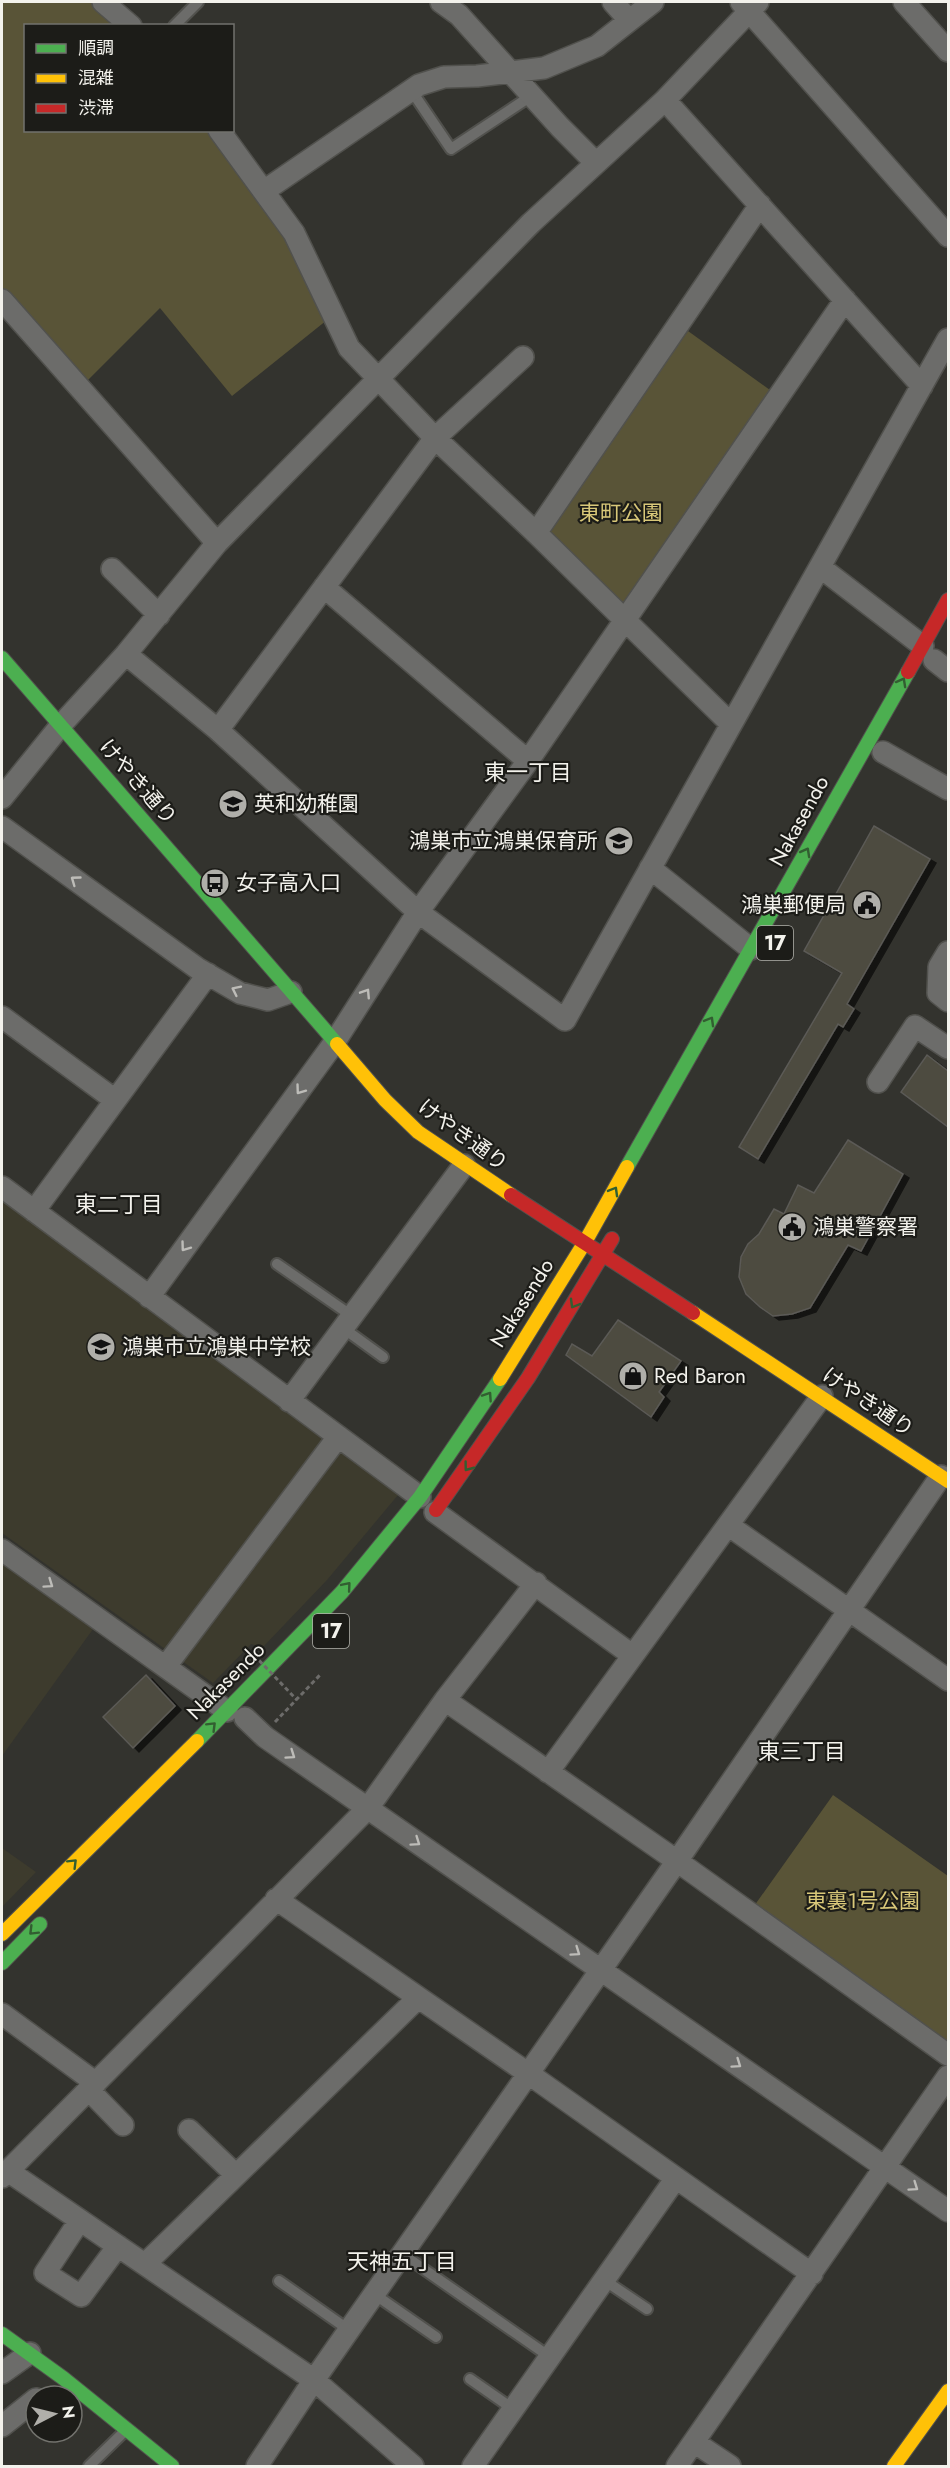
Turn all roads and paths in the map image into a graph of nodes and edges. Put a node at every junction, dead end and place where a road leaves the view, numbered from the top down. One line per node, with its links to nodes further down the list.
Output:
1 (104, 2): 9 (street)
2 (198, 2): 10 (lane)
3 (441, 2): 12 (street)
4 (613, 2): 8 (street)
5 (653, 2): 8 (street)
6 (904, 2): 11 (street)
7 (749, 5): 15 (street); 20 (street)
8 (629, 20): 12 (street)
9 (129, 24)
10 (176, 24)
11 (947, 46)
12 (510, 72): 13 (street); 14 (street)
13 (411, 90): 14 (lane); 18 (street)
14 (531, 96): 17 (street)
15 (665, 100): 17 (street); 19 (street)
16 (220, 132): 18 (street)
17 (596, 163): 25 (street)
18 (264, 191): 25 (street)
19 (760, 205): 22 (street); 28 (street)
20 (948, 236)
21 (2, 300): 29 (street)
22 (844, 300): 26 (street); 35 (street)
23 (948, 339): 26 (street)
24 (524, 357): 27 (street)
25 (378, 379): 27 (street); 29 (street)
26 (922, 386): 30 (street)
27 (435, 438): 28 (street); 32 (street)
28 (536, 533): 35 (street)
29 (217, 543): 34 (street)
30 (820, 567): 38 (street); 39 (street)
31 (112, 569): 34 (street)
32 (324, 587): 41 (street); 43 (street)
33 (948, 600): 38 (main road, Nakasendo / 17)
34 (159, 615): 36 (street)
35 (625, 620): 39 (street); 43 (street)
36 (126, 654): 40 (street); 41 (street)
37 (2, 658): 40 (main road, けやき通り)
38 (934, 660): 49 (main road, Nakasendo / 17, one-way to 38)
39 (731, 724): 47 (street)
40 (61, 725): 45 (street); 52 (main road, けやき通り)
41 (218, 730): 48 (street)
42 (883, 752): 44 (street)
43 (528, 761): 48 (street)
44 (948, 789)
45 (2, 798)
46 (2, 827): 51 (street, one-way to 46)
47 (650, 868): 48 (street); 49 (street)
48 (418, 912): 55 (street, one-way to 48)
49 (751, 949): 63 (main road, Nakasendo / 17, one-way to 49)
50 (948, 952): 53 (street)
51 (208, 974): 52 (street, one-way to 51); 58 (street)
52 (291, 992): 55 (main road, けやき通り)
53 (948, 1000)
54 (2, 1017): 58 (street)
55 (334, 1042): 59 (main road, けやき通り); 66 (street, one-way to 66)
56 (948, 1048): 57 (street)
57 (878, 1082)
58 (115, 1100): 61 (street)
59 (464, 1165): 63 (main road, けやき通り); 67 (street)
60 (2, 1187): 61 (street)
61 (33, 1211): 66 (street)
62 (621, 1223): 64 (main road, Nakasendo / 17)
63 (585, 1242): 64 (main road, けやき通り); 73 (main road, Nakasendo / 17, one-way to 63)
64 (604, 1254): 69 (main road, けやき通り); 73 (main road, Nakasendo / 17, one-way to 73)
65 (277, 1264): 67 (lane)
66 (149, 1297): 70 (street)
67 (348, 1322): 68 (lane); 70 (street)
68 (383, 1357)
69 (822, 1396): 72 (main road, けやき通り); 74 (street)
70 (289, 1401): 71 (street)
71 (338, 1437): 73 (street); 80 (street)
72 (945, 1479): 77 (street)
73 (427, 1510): 76 (street); 85 (main road, Nakasendo / 17, one-way to 73)
74 (728, 1526): 77 (street); 79 (street)
75 (2, 1550): 80 (street, one-way to 80)
76 (536, 1583): 79 (street); 84 (street)
77 (849, 1610): 82 (street); 89 (street)
78 (254, 1655): 83 (path, bridge)
79 (632, 1655): 87 (street)
80 (166, 1666): 85 (street)
81 (320, 1676): 83 (path)
82 (948, 1680)
83 (297, 1700): 86 (path)
84 (445, 1700): 87 (street); 88 (street)
85 (240, 1717): 88 (street, one-way to 88); 92 (main road, Nakasendo / 17, one-way to 85)
86 (273, 1724)
87 (548, 1772): 89 (street)
88 (368, 1808): 90 (street); 94 (street, one-way to 94)
89 (677, 1861): 94 (street); 97 (street)
90 (276, 1899): 95 (street); 100 (street)
91 (52, 1912): 93 (main road, one-way to 93)
92 (2, 1934)
93 (2, 1963)
94 (601, 1970): 98 (street); 103 (street, one-way to 103)
95 (418, 1998): 98 (street); 105 (street)
96 (2, 2014): 100 (street)
97 (948, 2055)
98 (529, 2074): 106 (street); 110 (street)
99 (948, 2076): 103 (street)
100 (92, 2087): 101 (street); 104 (street)
101 (123, 2125)
102 (189, 2130): 105 (street)
103 (886, 2168): 107 (street, one-way to 107); 112 (street)
104 (5, 2174): 108 (street)
105 (236, 2175): 111 (street)
106 (676, 2178): 112 (street); 113 (street)
107 (948, 2211)
108 (80, 2220): 109 (street); 109 (street)
109 (118, 2246): 111 (street)
110 (402, 2254): 115 (street); 121 (lane)
111 (145, 2264): 125 (street)
112 (812, 2274): 132 (street)
113 (604, 2280): 116 (lane); 121 (street)
114 (279, 2281): 117 (lane)
115 (374, 2294): 117 (street); 119 (lane)
116 (647, 2309)
117 (349, 2330): 125 (street)
118 (2, 2334): 120 (main road)
119 (436, 2337)
120 (30, 2353): 122 (street); 123 (main road)
121 (550, 2357): 129 (street)
122 (2, 2373)
123 (63, 2378): 126 (street); 131 (main road)
124 (470, 2379): 129 (lane)
125 (314, 2380): 135 (street); 136 (street)
126 (55, 2384)
127 (948, 2391): 140 (main road)
128 (24, 2409): 130 (street)
129 (513, 2409): 137 (street)
130 (2, 2426)
131 (126, 2430): 133 (lane); 134 (main road)
132 (694, 2442): 138 (street); 139 (street)
133 (89, 2466)
134 (172, 2466)
135 (257, 2466)
136 (413, 2466)
137 (473, 2466)
138 (677, 2466)
139 (730, 2466)
140 (894, 2466)

